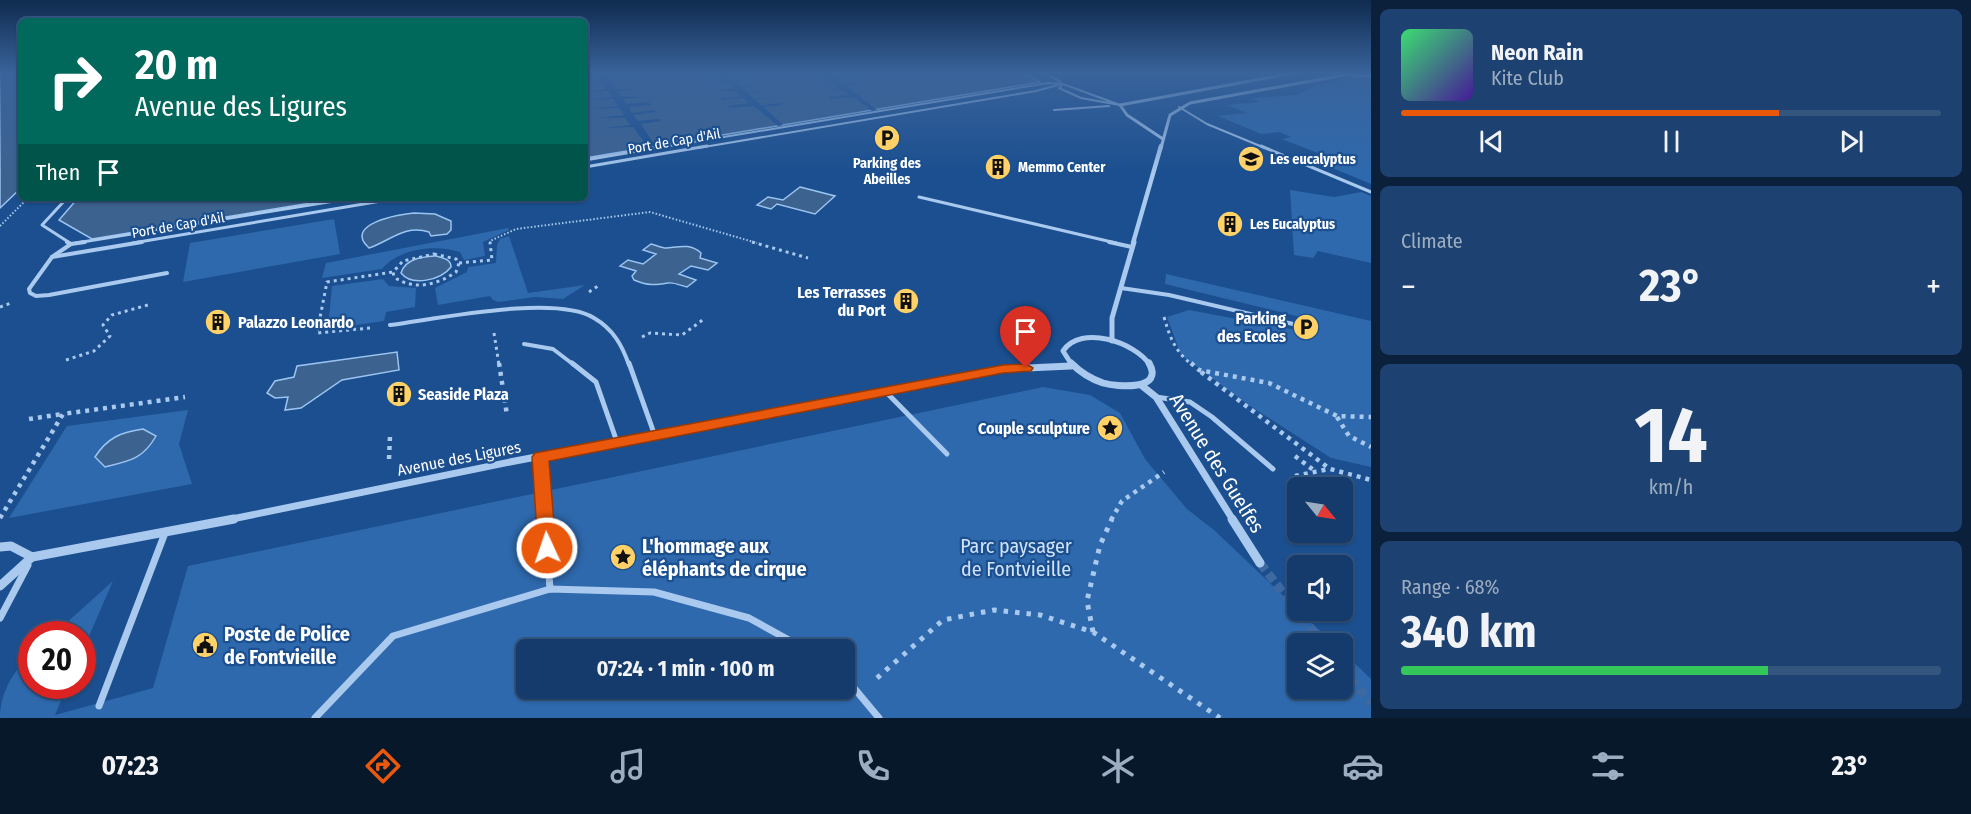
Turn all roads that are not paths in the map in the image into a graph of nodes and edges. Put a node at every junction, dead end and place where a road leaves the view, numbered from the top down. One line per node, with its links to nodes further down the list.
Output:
1 (906, 107): 8 (lane)
2 (943, 107): 9 (lane, Port de Cap d'Ail)
3 (1100, 107): 6 (lane)
4 (1121, 107): 7 (street)
5 (1179, 107): 7 (street); 10 (lane)
6 (1054, 110)
7 (1163, 139): 16 (street)
8 (588, 160)
9 (588, 166)
10 (1371, 192)
11 (919, 197): 16 (lane)
12 (64, 201): 15 (lane)
13 (335, 201): 15 (lane)
14 (381, 201): 17 (lane, Port de Cap d'Ail)
15 (71, 244): 17 (lane)
16 (1132, 247): 19 (street)
17 (52, 256): 18 (lane)
18 (167, 273)
19 (1121, 288): 21 (lane); 22 (street)
20 (390, 325): 28 (lane)
21 (1306, 327)
22 (1112, 340): 24 (street); 25 (street)
23 (524, 344): 29 (lane)
24 (1071, 366): 25 (street); 26 (street, Avenue des Ligures)
25 (1141, 385): 27 (street, Avenue des Guelfes)
26 (885, 391): 28 (street, Avenue des Ligures); 30 (lane)
27 (1156, 397): 32 (lane); 36 (street, Avenue des Guelfes)
28 (655, 436): 29 (street, Avenue des Ligures)
29 (617, 442): 31 (street, Avenue des Ligures)
30 (947, 454)
31 (540, 457): 33 (street, Avenue des Ligures); 38 (lane)
32 (1273, 469)
33 (165, 532): 35 (street, Avenue des Ligures); 42 (lane)
34 (0, 547): 35 (street)
35 (32, 557): 37 (street); 39 (lane)
36 (1260, 563)
37 (0, 586)
38 (550, 589): 40 (lane); 43 (lane)
39 (0, 618)
40 (787, 639)
41 (855, 688): 44 (lane)
42 (99, 706)
43 (315, 718)
44 (879, 718)

